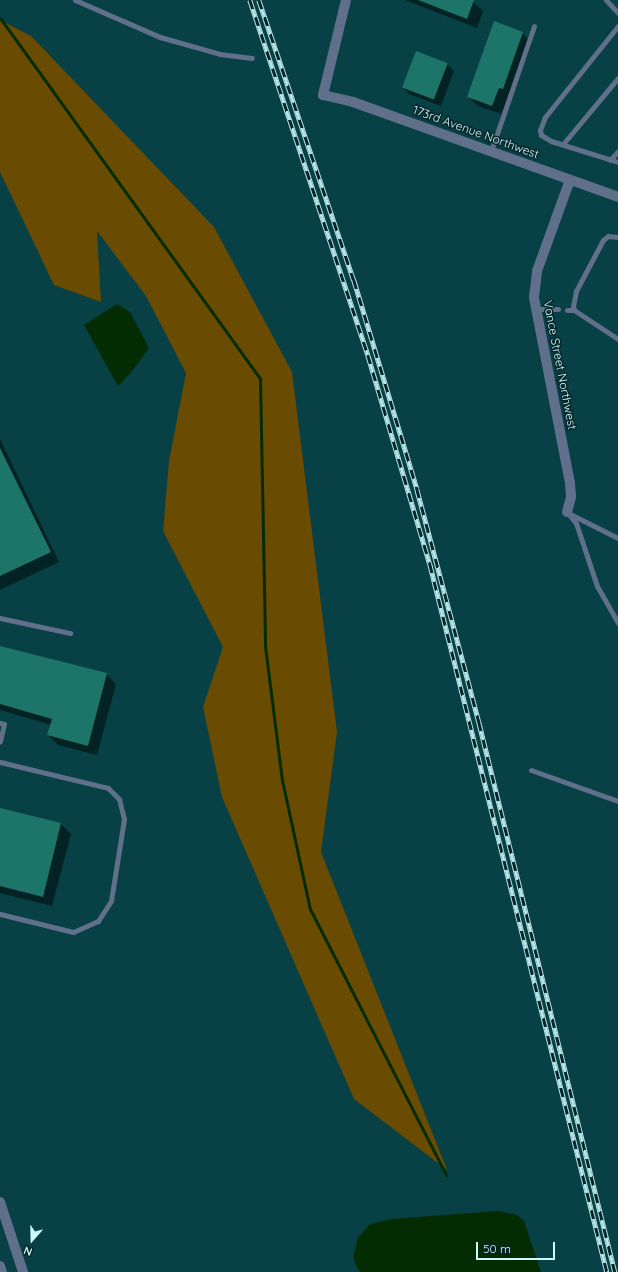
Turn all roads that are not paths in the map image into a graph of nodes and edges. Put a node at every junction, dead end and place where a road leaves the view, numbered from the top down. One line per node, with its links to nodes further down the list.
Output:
1 (75, 0): 7 (lane)
2 (346, 0): 10 (street, 173rd Avenue Northwest)
3 (606, 0): 4 (lane)
4 (618, 13)
5 (534, 26): 10 (lane)
6 (618, 26): 9 (lane)
7 (252, 58)
8 (618, 78): 9 (lane)
9 (563, 144): 12 (lane)
10 (491, 151): 14 (street, 173rd Avenue Northwest)
11 (618, 151): 12 (lane)
12 (610, 160): 13 (lane)
13 (618, 162)
14 (570, 180): 15 (street, 173rd Avenue Northwest); 17 (street, Vance Street Northwest)
15 (618, 197)
16 (618, 238): 20 (lane)
17 (536, 309): 18 (lane); 22 (street, Vance Street Northwest)
18 (558, 309)
19 (567, 310): 20 (lane)
20 (574, 310): 21 (lane)
21 (618, 339)
22 (567, 512): 23 (lane); 25 (lane)
23 (618, 538)
24 (0, 618): 26 (lane)
25 (618, 622)
26 (70, 633)
27 (0, 723): 28 (lane)
28 (0, 742)
29 (0, 762): 32 (lane)
30 (531, 770): 31 (lane)
31 (618, 801)
32 (0, 914)
33 (0, 1202): 36 (street)
34 (0, 1266): 35 (street)
35 (2, 1272)
36 (23, 1272)

